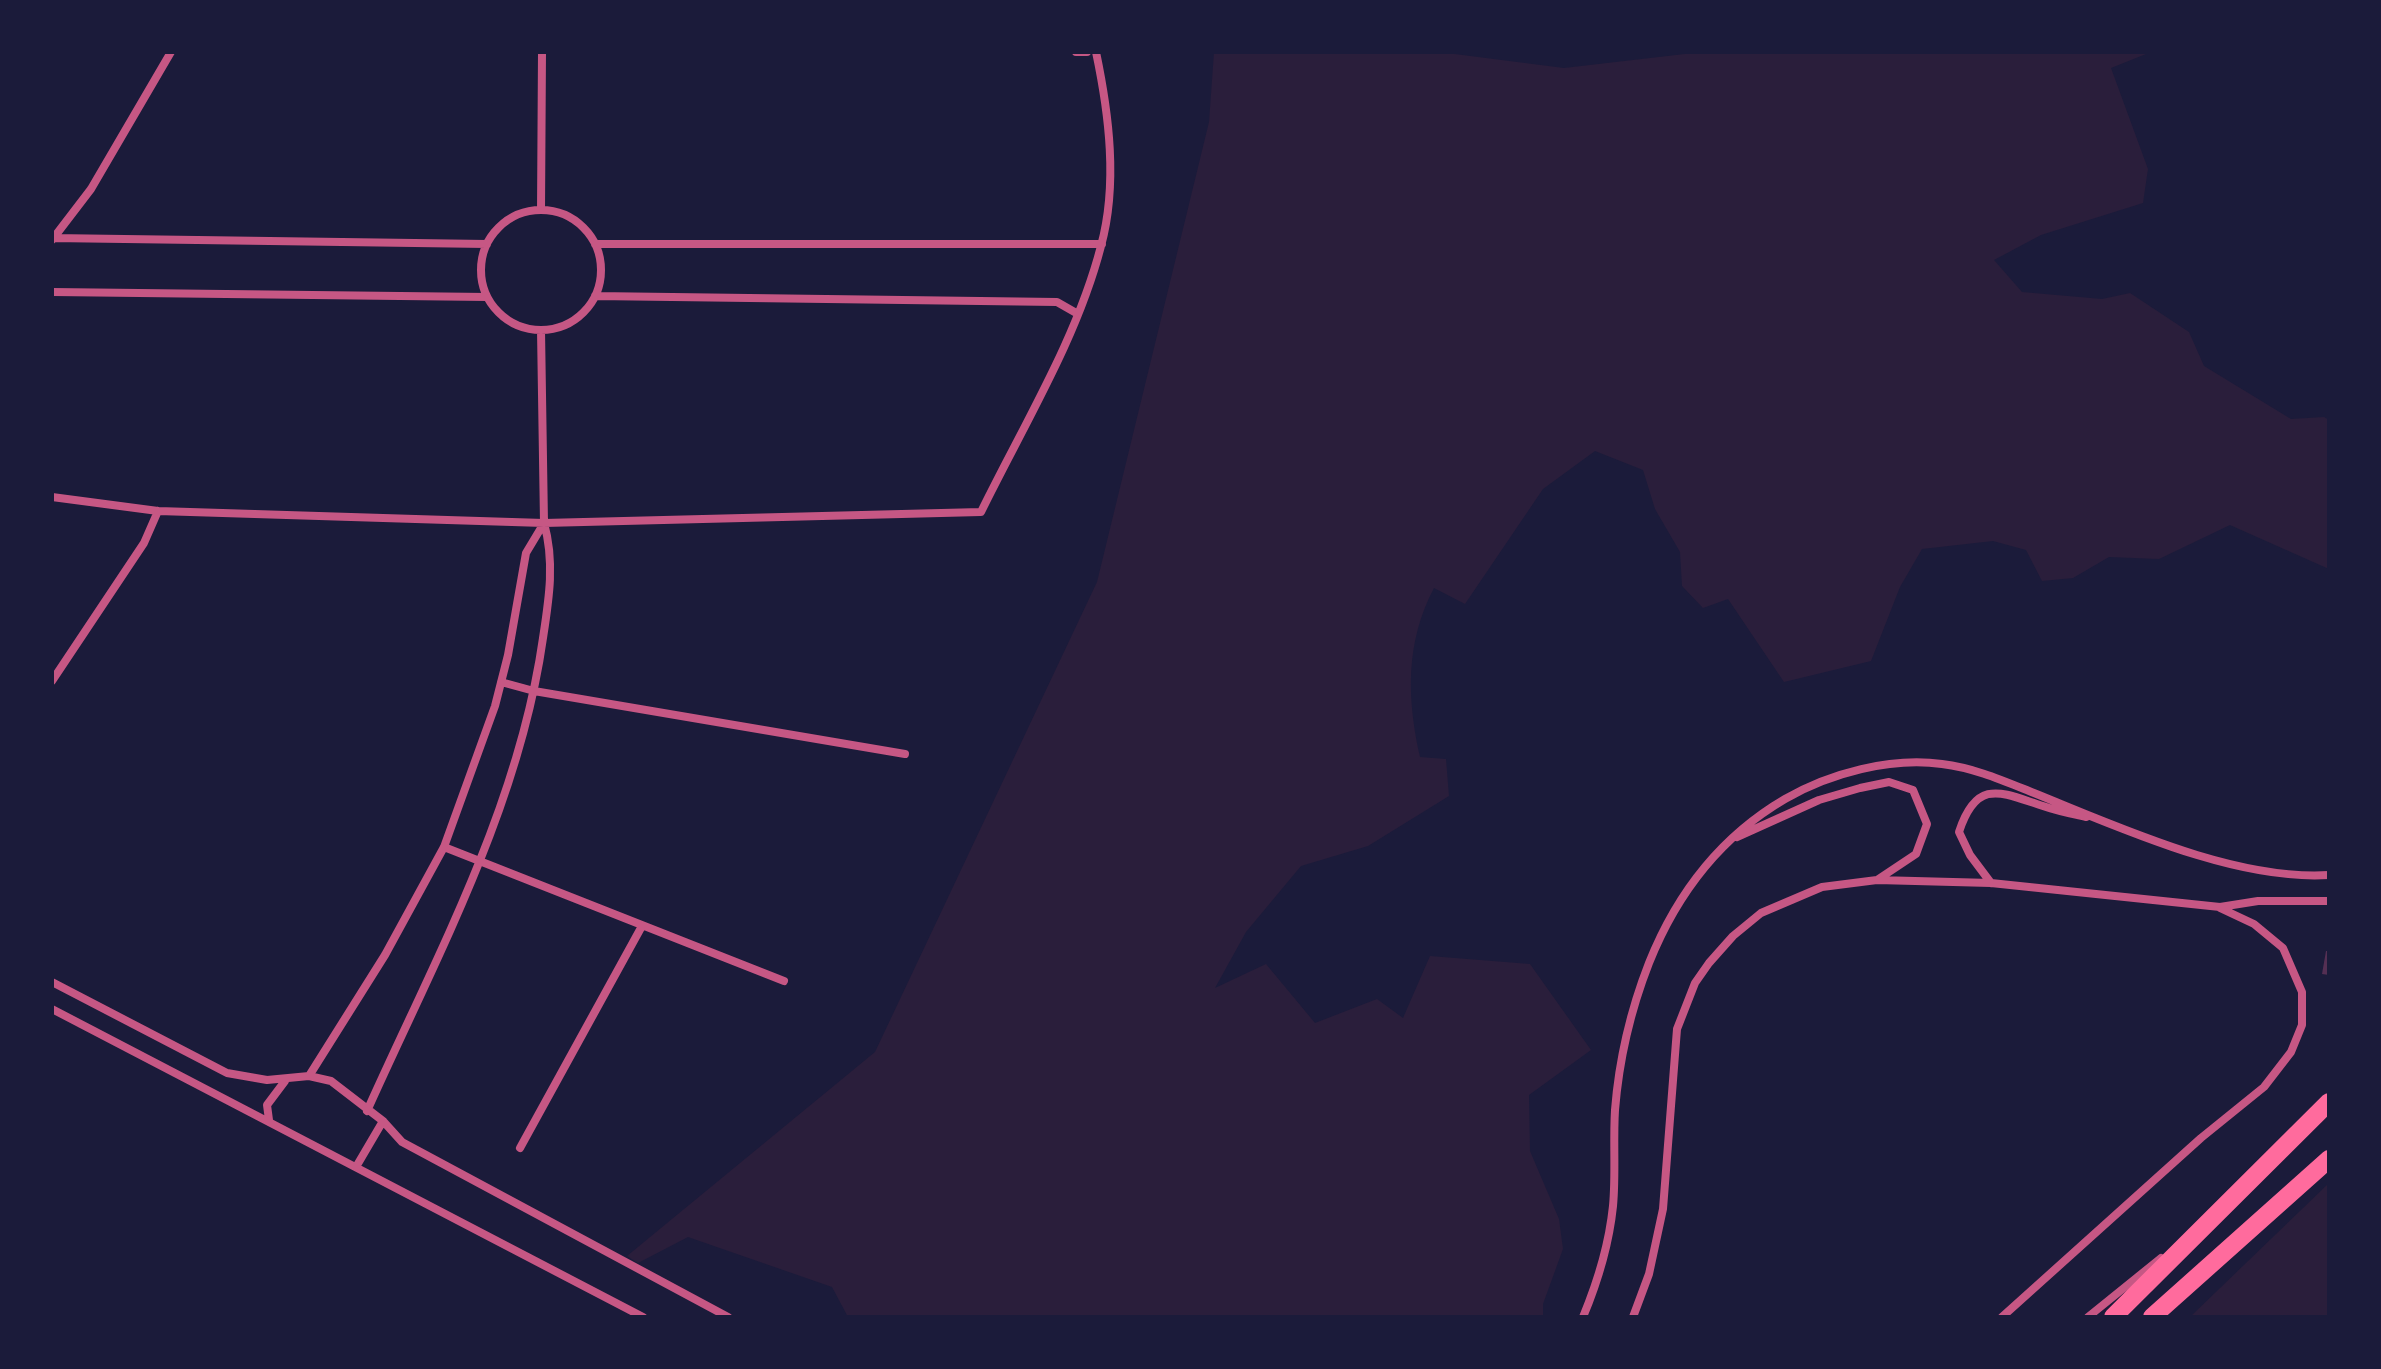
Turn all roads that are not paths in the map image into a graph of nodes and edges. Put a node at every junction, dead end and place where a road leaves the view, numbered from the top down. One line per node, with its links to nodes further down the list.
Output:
1 (171, 52): 7 (street)
2 (542, 52): 6 (street)
3 (1076, 52): 4 (street)
4 (1087, 52)
5 (1096, 52): 10 (street)
6 (541, 210): 8 (street); 9 (street)
7 (53, 238): 8 (street)
8 (487, 244): 13 (street)
9 (595, 244): 10 (street); 12 (street)
10 (1102, 244): 14 (street)
11 (52, 292): 13 (street)
12 (595, 296): 14 (street); 15 (street)
13 (487, 297): 15 (street)
14 (1078, 314): 18 (street)
15 (541, 330): 18 (street)
16 (52, 497): 17 (street)
17 (158, 511): 18 (street); 19 (street)
18 (544, 523): 20 (street); 21 (street)
19 (52, 681)
20 (501, 682): 21 (street); 25 (street)
21 (534, 691): 22 (street); 26 (street)
22 (905, 754)
23 (2126, 827): 24 (street); 27 (street); 29 (street)
24 (1726, 842): 28 (street); 48 (street)
25 (444, 847): 26 (street); 36 (street)
26 (480, 863): 32 (street); 39 (street)
27 (2329, 875)
28 (1877, 880): 29 (street); 49 (street)
29 (1991, 883): 31 (street)
30 (2329, 901): 31 (street)
31 (2220, 907): 50 (street)
32 (642, 926): 33 (street); 42 (street)
33 (784, 981)
34 (52, 982): 37 (street)
35 (52, 1009): 40 (street)
36 (309, 1076): 37 (street); 39 (street)
37 (286, 1081): 40 (street)
38 (2327, 1104): 45 (main road)
39 (367, 1111): 41 (street)
40 (269, 1120): 44 (street)
41 (383, 1121): 44 (street); 47 (street)
42 (520, 1148)
43 (2329, 1159): 53 (main road)
44 (356, 1167): 46 (street)
45 (2214, 1214): 51 (street); 52 (main road)
46 (643, 1317)
47 (728, 1317)
48 (1583, 1317)
49 (1633, 1317)
50 (2002, 1317)
51 (2088, 1317)
52 (2113, 1317)
53 (2152, 1317)

